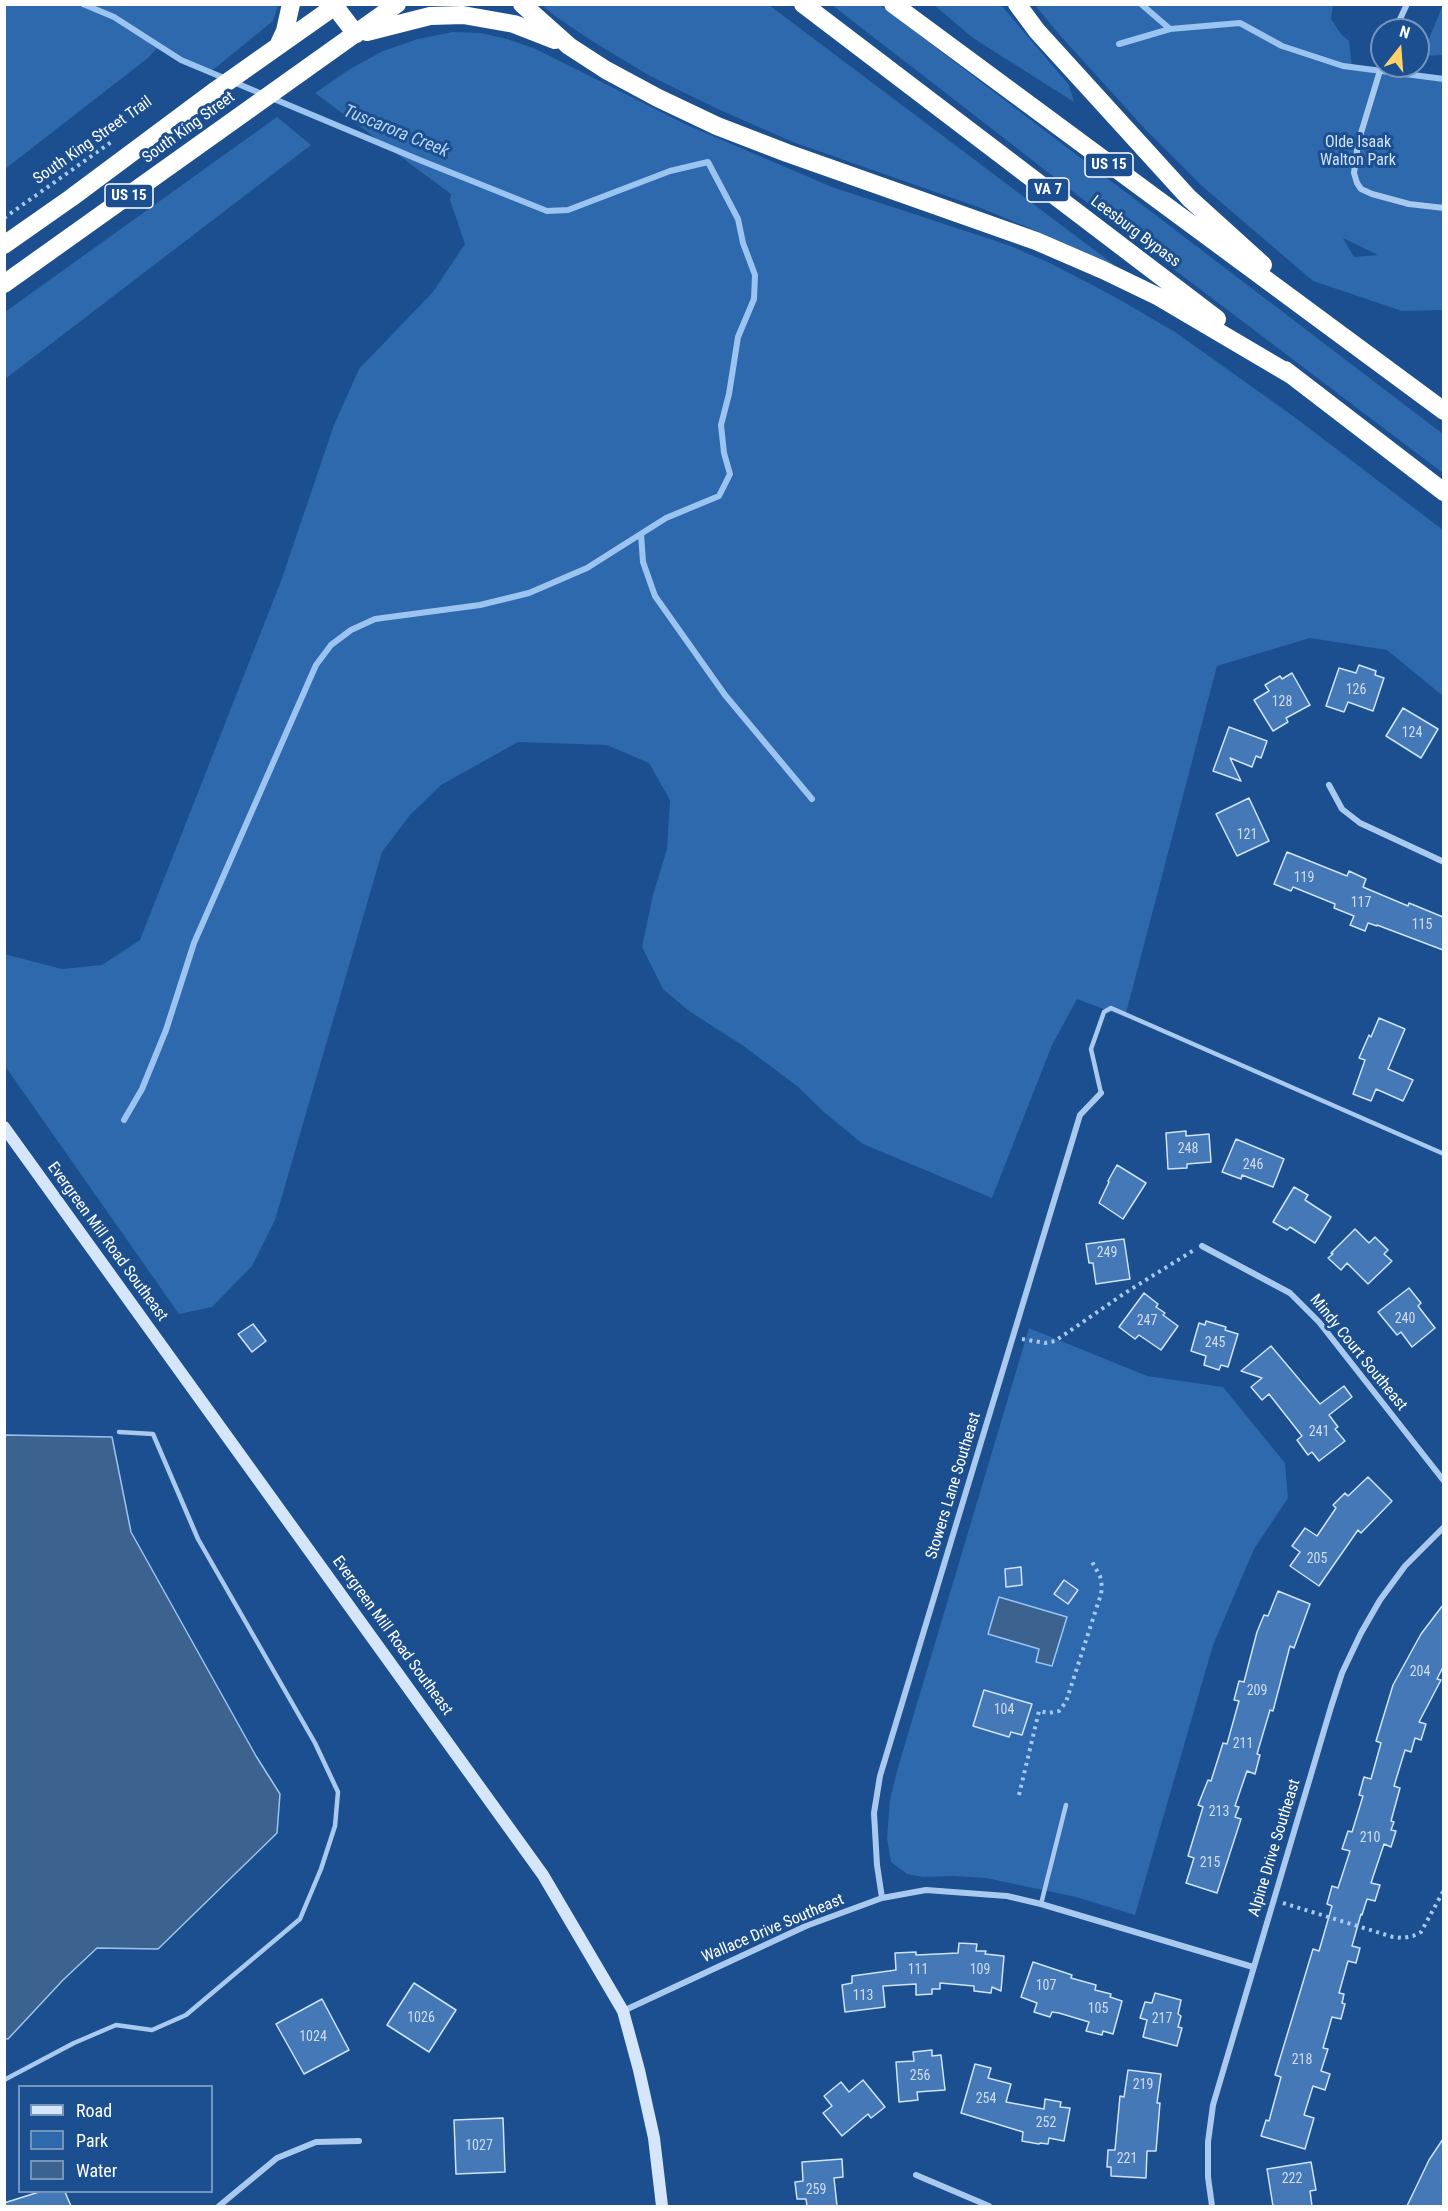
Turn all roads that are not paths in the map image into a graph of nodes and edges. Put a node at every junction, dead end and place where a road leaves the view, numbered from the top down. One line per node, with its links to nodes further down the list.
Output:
1 (291, 4): 12 (highway)
2 (397, 4): 10 (highway, South King Street)
3 (522, 4): 11 (highway)
4 (803, 4): 18 (highway, Leesburg Bypass / VA 7)
5 (893, 4): 17 (highway, US 15)
6 (1017, 4): 17 (highway)
7 (1407, 4): 9 (street)
8 (335, 5): 10 (highway); 12 (highway, South King Street / US 15)
9 (1401, 18)
10 (356, 34): 11 (highway); 16 (highway, South King Street / US 15)
11 (569, 46): 18 (highway)
12 (277, 48): 15 (highway, South King Street / US 15)
13 (1377, 78): 14 (street)
14 (1443, 208)
15 (4, 245)
16 (4, 284)
17 (1326, 323): 19 (highway, US 15)
18 (1293, 376): 20 (highway, Leesburg Bypass)
19 (1443, 411)
20 (1443, 492)
21 (1329, 785): 22 (street)
22 (1443, 862)
23 (1101, 1093): 25 (lane); 31 (street, Stowers Lane Southeast)
24 (4, 1127): 34 (main road, Evergreen Mill Road Southeast)
25 (1443, 1154)
26 (1202, 1246): 28 (street, Mindy Court Southeast)
27 (119, 1432): 35 (lane)
28 (1443, 1481)
29 (1443, 1527): 33 (street, Alpine Drive Southeast)
30 (1066, 1805): 32 (lane)
31 (882, 1898): 32 (street, Wallace Drive Southeast); 34 (street, Wallace Drive Southeast)
32 (1041, 1904): 33 (street, Wallace Drive Southeast)
33 (1253, 1967): 41 (street, Alpine Drive Southeast)
34 (623, 2011): 39 (main road, Evergreen Mill Road Southeast)
35 (4, 2080)
36 (359, 2141): 38 (street)
37 (916, 2175): 40 (street)
38 (219, 2206)
39 (662, 2206)
40 (989, 2206)
41 (1212, 2206)

